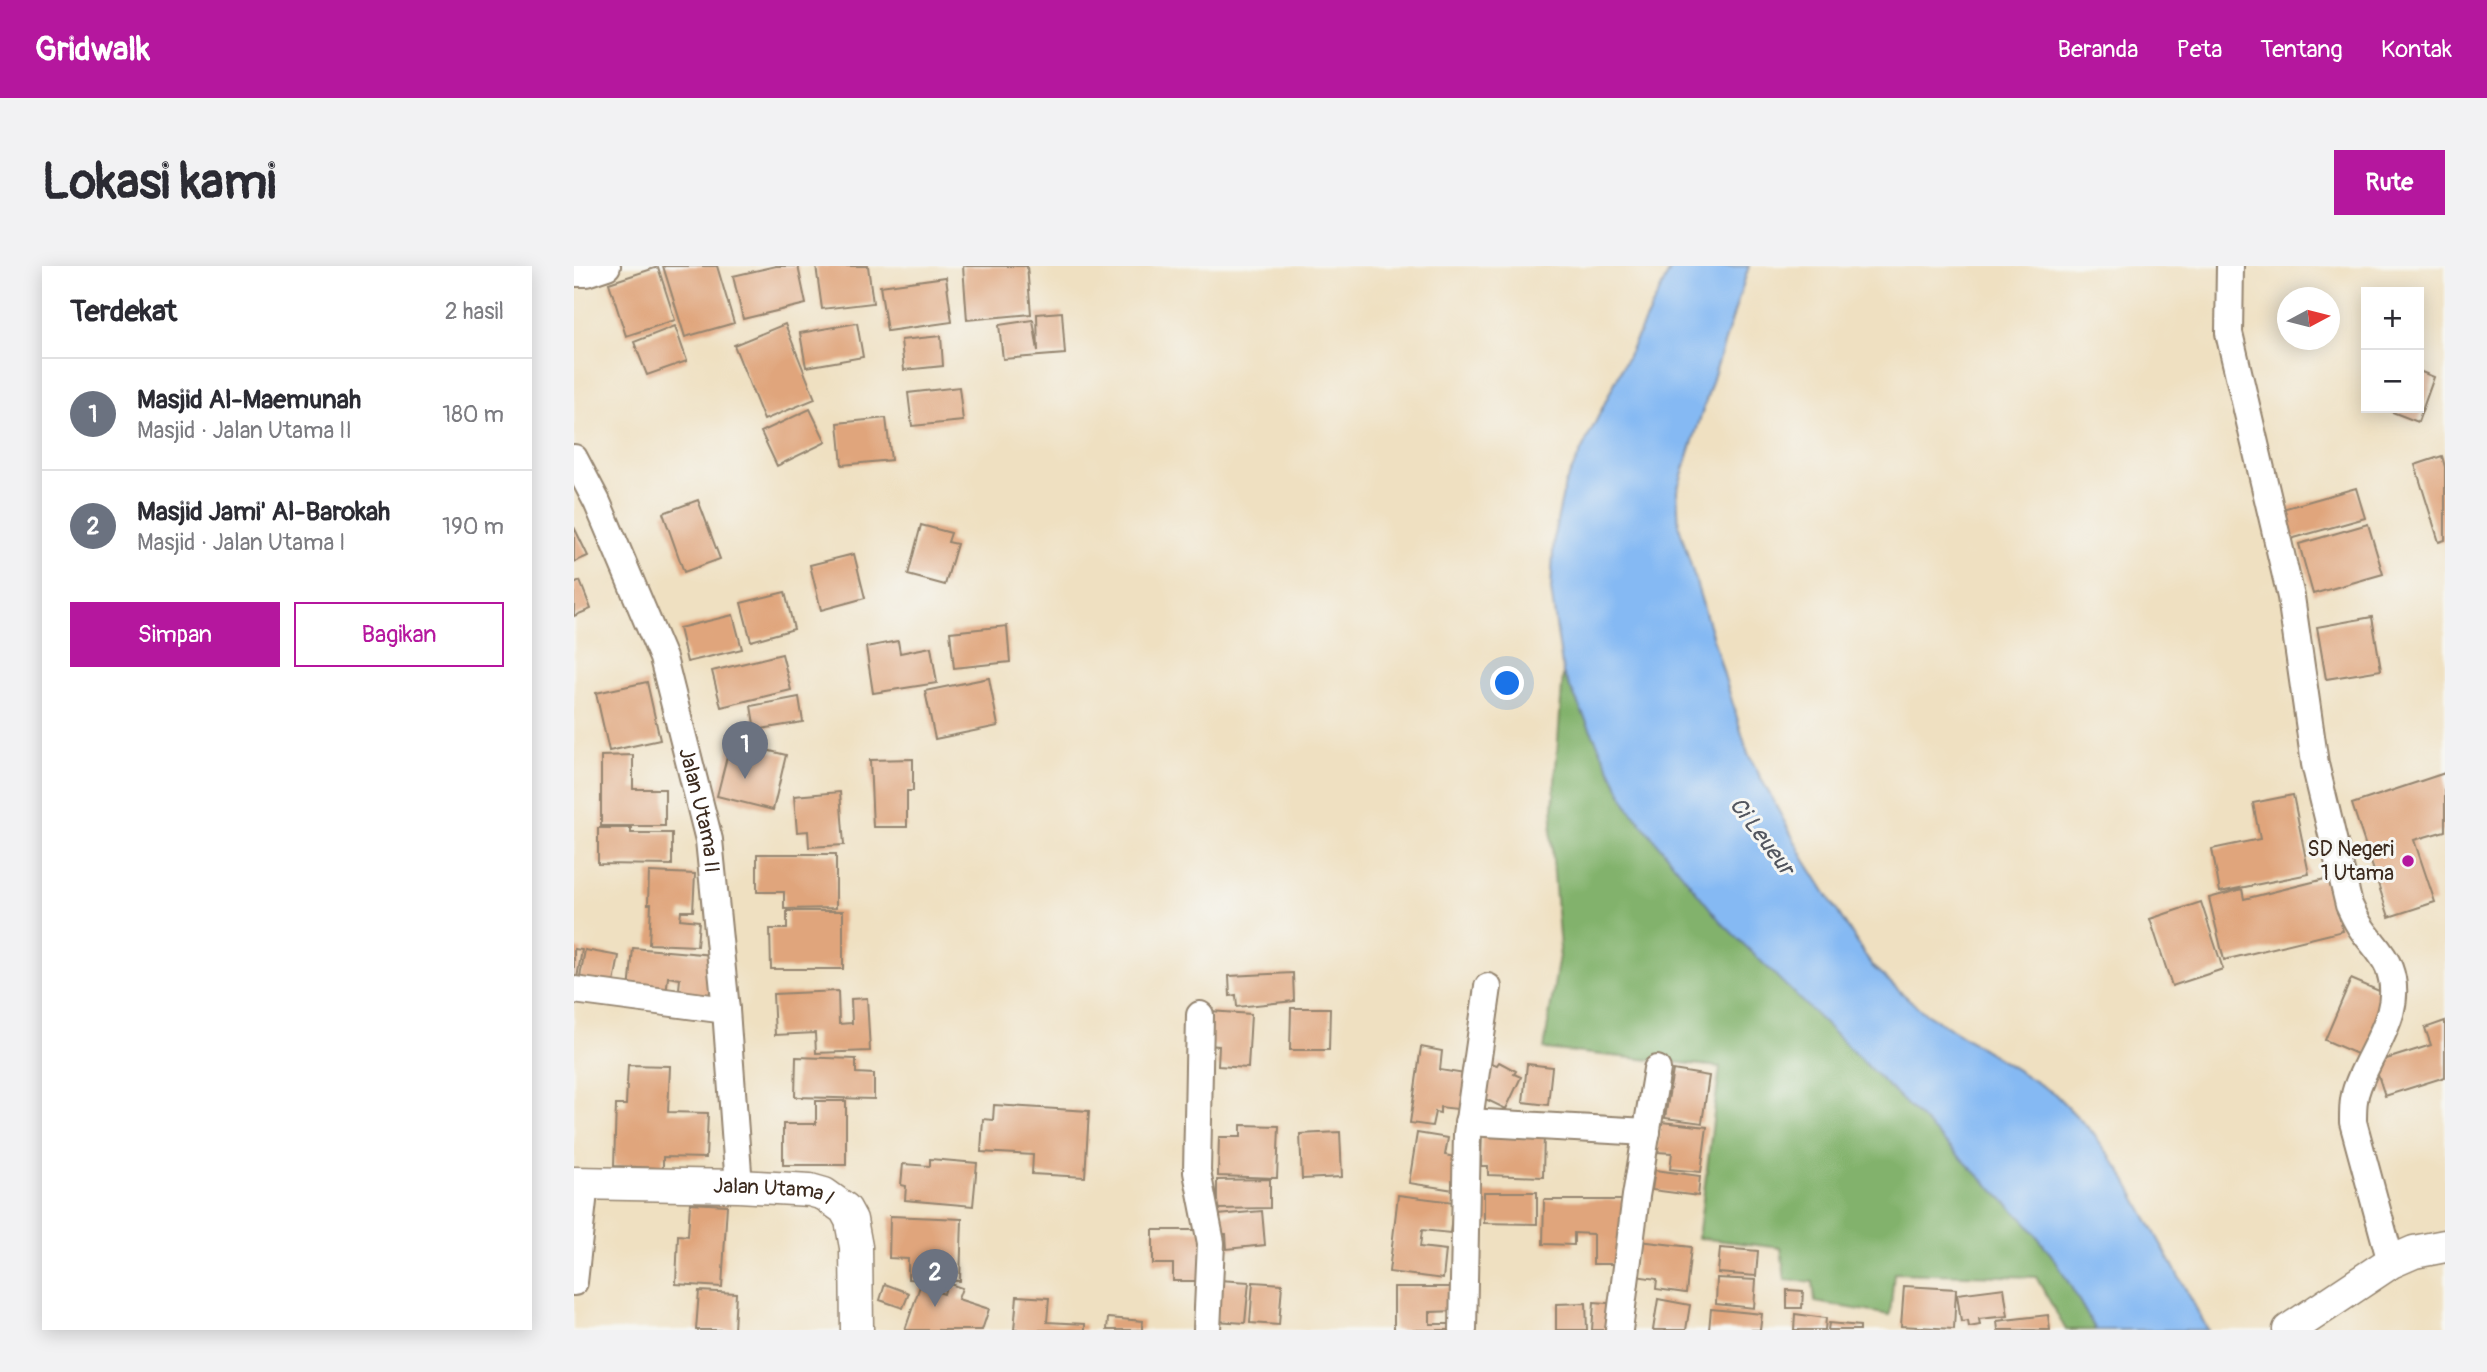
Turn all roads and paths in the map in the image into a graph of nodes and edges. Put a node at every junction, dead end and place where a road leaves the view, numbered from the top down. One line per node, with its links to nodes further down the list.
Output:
1 (607, 266): 3 (street)
2 (2231, 266): 15 (street)
3 (574, 273)
4 (574, 458): 7 (street, Jalan Utama II)
5 (1488, 987): 10 (street)
6 (574, 990): 7 (street)
7 (726, 1010): 13 (street, Jalan Utama II)
8 (1200, 1015): 18 (street)
9 (1657, 1069): 11 (street)
10 (1468, 1122): 11 (street); 19 (street)
11 (1647, 1132): 20 (street)
12 (579, 1183): 13 (street, Jalan Utama I); 16 (street)
13 (739, 1186): 17 (street, Jalan Utama I)
14 (2445, 1246): 15 (street)
15 (2391, 1262): 21 (street)
16 (574, 1282)
17 (857, 1330)
18 (1207, 1330)
19 (1463, 1330)
20 (1619, 1330)
21 (2289, 1330)

